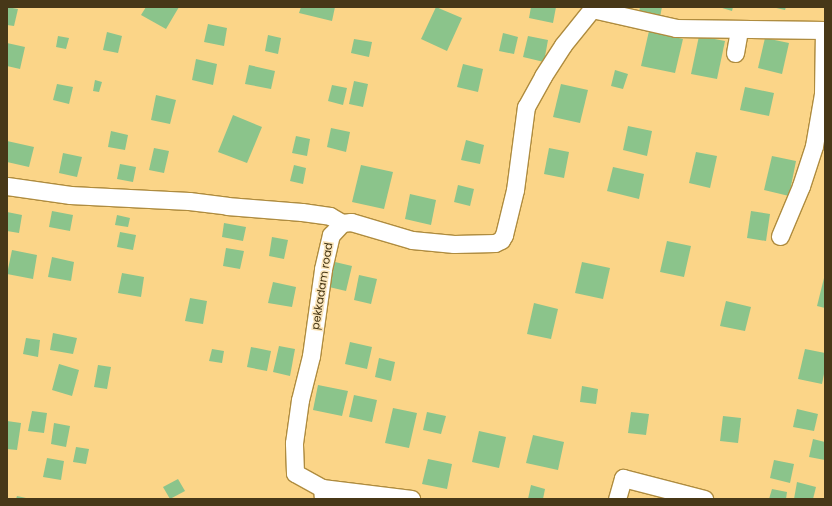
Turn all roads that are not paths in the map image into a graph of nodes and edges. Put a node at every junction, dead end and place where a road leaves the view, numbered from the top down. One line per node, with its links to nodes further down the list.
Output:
1 (593, 8): 2 (street); 6 (street)
2 (739, 30): 3 (street); 4 (street)
3 (824, 30): 7 (street)
4 (735, 53)
5 (7, 186): 6 (street)
6 (342, 223): 8 (street, pekkadam road)
7 (780, 236)
8 (323, 494): 9 (street)
9 (411, 499)
10 (617, 499): 11 (street)
11 (704, 499)

